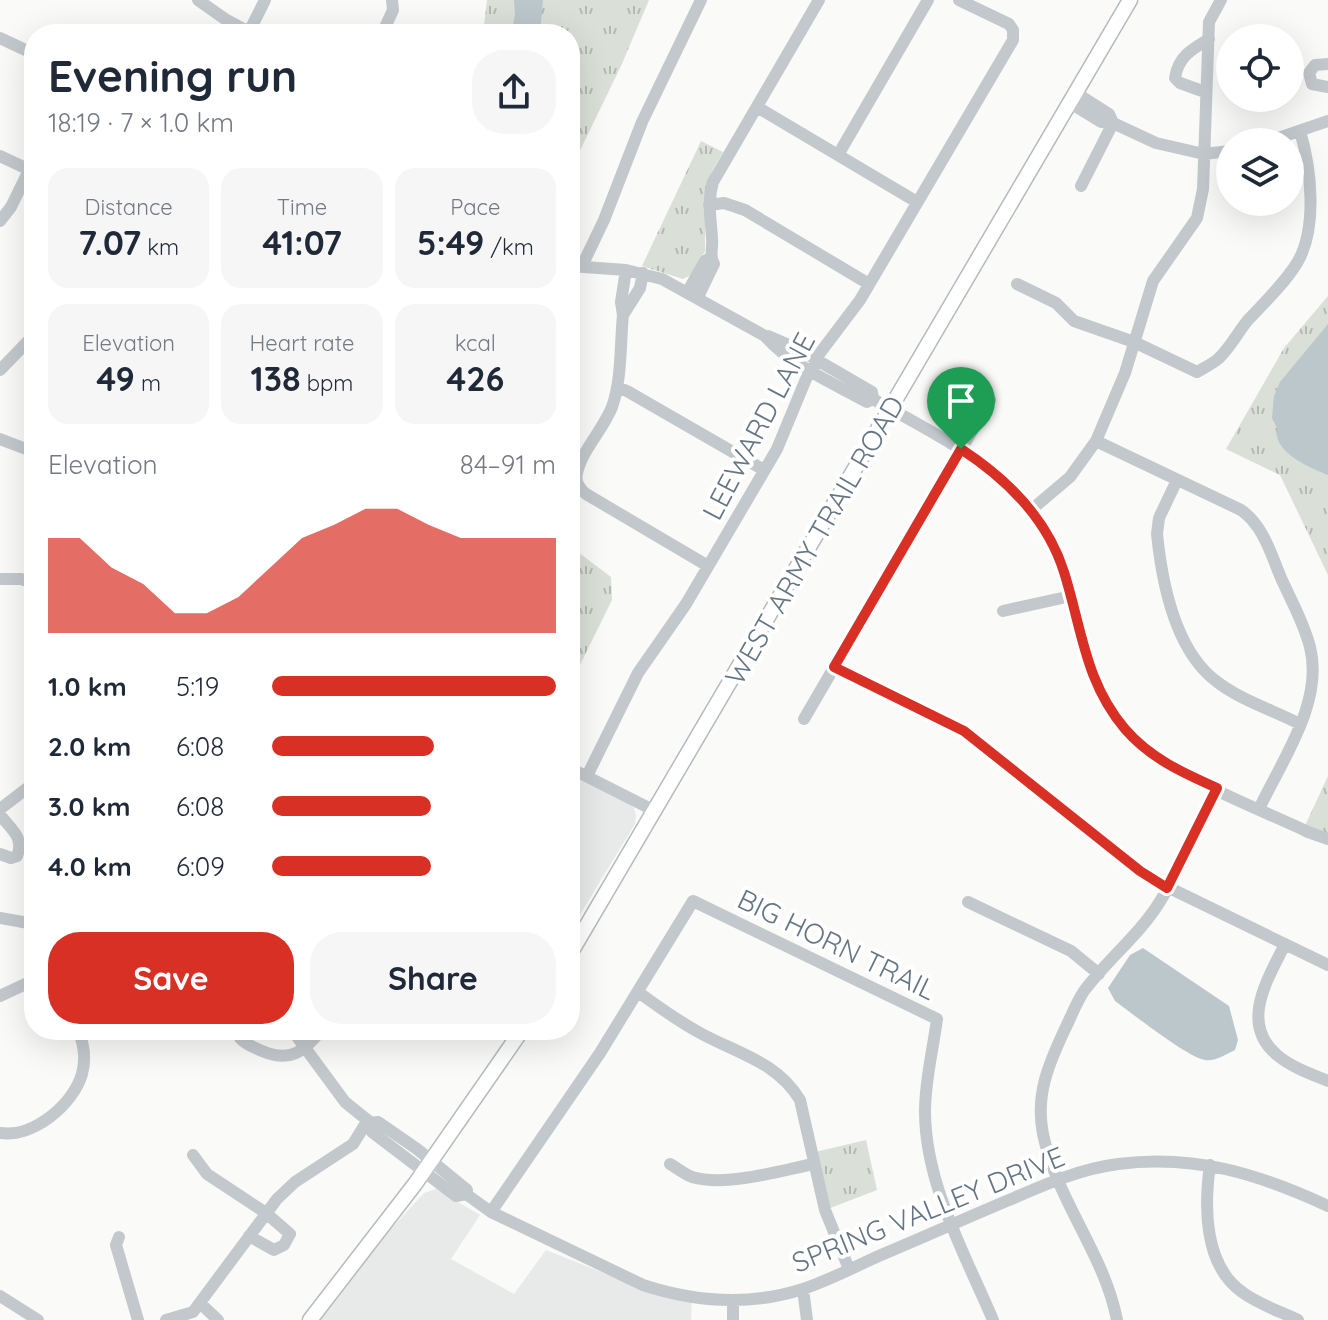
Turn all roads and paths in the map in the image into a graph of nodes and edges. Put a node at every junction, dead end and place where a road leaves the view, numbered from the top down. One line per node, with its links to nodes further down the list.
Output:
1 (198, 0): 10 (street)
2 (265, 0): 11 (street)
3 (392, 0): 12 (street)
4 (701, 0): 35 (street)
5 (819, 0): 20 (street)
6 (928, 0): 27 (street)
7 (959, 0): 32 (street, LEEWARD LANE)
8 (1130, 0): 19 (main road, WEST ARMY TRAIL ROAD)
9 (1221, 0): 14 (street)
10 (235, 24)
11 (253, 24)
12 (387, 24)
13 (0, 38): 15 (street)
14 (1209, 39): 18 (street); 18 (street)
15 (24, 49)
16 (1328, 64): 17 (street)
17 (1328, 87)
18 (1205, 92): 26 (street)
19 (1073, 98): 22 (street); 49 (main road, WEST ARMY TRAIL ROAD)
20 (757, 107): 27 (street); 33 (street)
21 (1328, 121): 23 (street)
22 (1113, 123): 26 (street); 31 (street)
23 (1304, 130)
24 (1304, 144): 43 (street)
25 (1216, 153): 26 (street)
26 (1204, 154): 43 (street)
27 (838, 155): 32 (street)
28 (0, 156): 29 (street)
29 (24, 168)
30 (24, 184): 34 (street)
31 (1081, 186)
32 (917, 202): 39 (street, LEEWARD LANE)
33 (709, 205): 39 (street); 41 (street)
34 (0, 221)
35 (580, 259)
36 (580, 266): 37 (street)
37 (626, 270): 38 (street); 42 (street)
38 (643, 273): 41 (street); 42 (street)
39 (869, 284): 45 (street, LEEWARD LANE)
40 (1017, 284): 43 (street)
41 (693, 294): 45 (street)
42 (623, 315): 47 (street)
43 (1134, 342): 51 (street)
44 (24, 345): 46 (street)
45 (814, 365): 49 (street); 55 (street, LEEWARD LANE)
46 (0, 370)
47 (617, 387): 54 (street); 55 (street)
48 (990, 400): 53 (street)
49 (891, 409): 53 (street); 73 (main road, WEST ARMY TRAIL ROAD)
50 (0, 439): 52 (street)
51 (1096, 441): 56 (street); 58 (street)
52 (24, 448)
53 (961, 449): 58 (street); 64 (street)
54 (580, 463)
55 (764, 470): 59 (street, LEEWARD LANE)
56 (1177, 480): 66 (street); 66 (street)
57 (580, 487): 59 (street)
58 (1031, 510): 62 (street)
59 (708, 566): 68 (street, LEEWARD LANE)
60 (0, 579): 61 (street)
61 (24, 580)
62 (1071, 596): 63 (street); 69 (street)
63 (1003, 611)
64 (834, 667): 65 (street); 77 (street)
65 (804, 719)
66 (1300, 724): 72 (street)
67 (580, 773): 68 (street)
68 (587, 776): 73 (street)
69 (1217, 788): 72 (street); 77 (street)
70 (24, 791): 71 (street)
71 (0, 809)
72 (1259, 809): 75 (street)
73 (655, 811): 81 (main road, WEST ARMY TRAIL ROAD)
74 (0, 815): 76 (street)
75 (1328, 839)
76 (0, 854)
77 (1167, 888): 82 (street); 84 (street)
78 (968, 902): 84 (street)
79 (0, 918): 80 (street)
80 (24, 922)
81 (580, 937)
82 (1285, 944): 83 (street); 94 (street)
83 (1328, 965)
84 (1099, 974): 104 (street)
85 (24, 985): 87 (street)
86 (638, 992): 101 (street); 106 (street); 108 (street, BIG HORN TRAIL)
87 (0, 996)
88 (81, 1040): 97 (street)
89 (242, 1040): 93 (street)
90 (299, 1040): 93 (street, SPRING VALLEY DRIVE)
91 (313, 1040): 93 (street)
92 (515, 1040): 103 (main road)
93 (305, 1048): 95 (street, SPRING VALLEY DRIVE)
94 (1328, 1081)
95 (369, 1122): 103 (street, SPRING VALLEY DRIVE); 107 (street)
96 (0, 1133): 97 (street)
97 (23, 1133): 98 (street)
98 (27, 1147)
99 (193, 1155): 107 (street)
100 (670, 1164): 101 (street)
101 (813, 1164): 111 (street)
102 (1210, 1165): 104 (street, SPRING VALLEY DRIVE); 105 (street, SPRING VALLEY DRIVE); 126 (street)
103 (428, 1166): 106 (street, SPRING VALLEY DRIVE); 121 (main road)
104 (1058, 1179): 108 (street, SPRING VALLEY DRIVE); 125 (street)
105 (1328, 1206)
106 (491, 1212): 114 (street, SPRING VALLEY DRIVE)
107 (266, 1213): 109 (street); 109 (street)
108 (952, 1224): 111 (street, SPRING VALLEY DRIVE); 124 (street, BIG HORN TRAIL)
109 (249, 1236): 115 (street)
110 (119, 1237): 118 (street)
111 (849, 1269): 112 (street, SPRING VALLEY DRIVE)
112 (803, 1289): 114 (street, SPRING VALLEY DRIVE); 123 (street)
113 (0, 1296): 117 (street)
114 (733, 1300): 122 (street)
115 (200, 1303): 116 (street); 120 (street)
116 (185, 1318): 119 (street)
117 (38, 1320)
118 (138, 1320)
119 (166, 1320)
120 (218, 1320)
121 (310, 1320)
122 (733, 1320)
123 (807, 1320)
124 (993, 1320)
125 (1117, 1320)
126 (1298, 1320)

